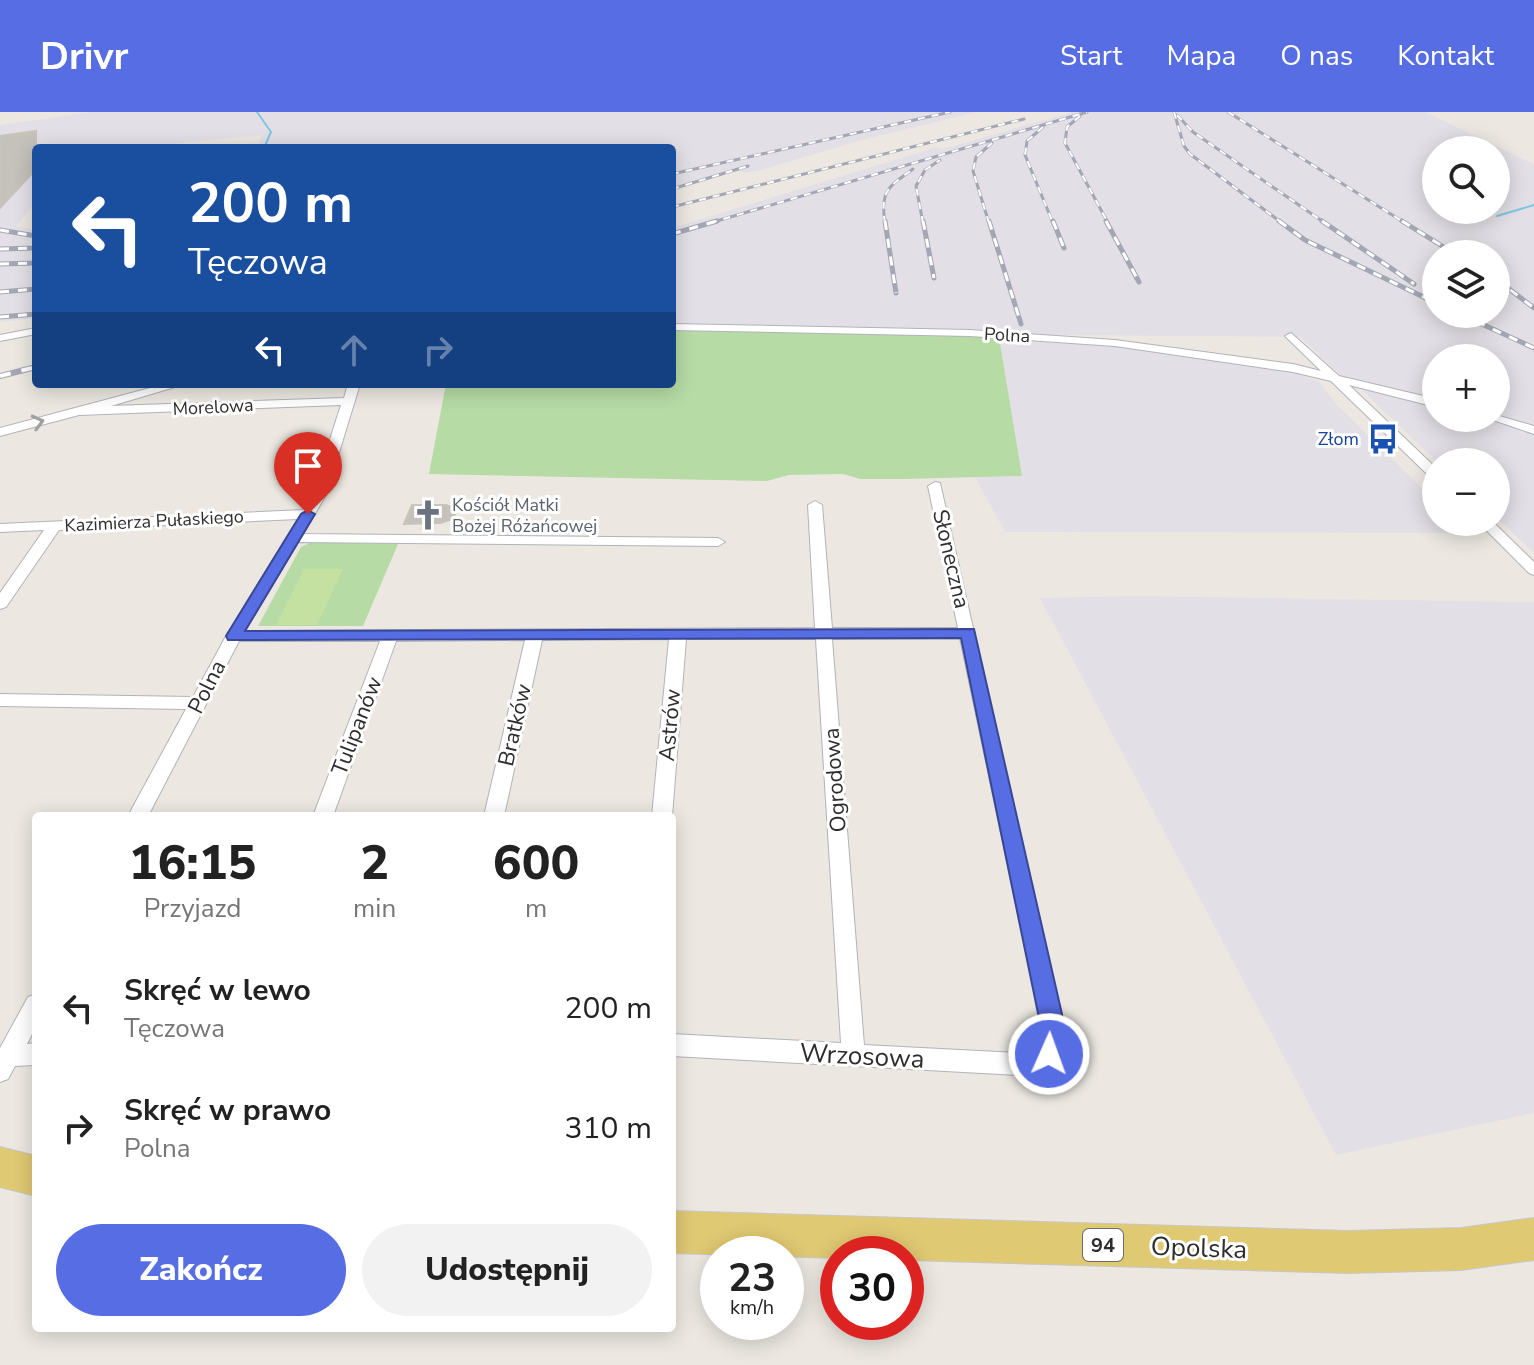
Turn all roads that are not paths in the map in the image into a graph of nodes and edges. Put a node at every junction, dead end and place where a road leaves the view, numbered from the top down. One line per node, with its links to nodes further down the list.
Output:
1 (676, 327): 5 (street, Polna)
2 (32, 332): 4 (street)
3 (1291, 336): 5 (street)
4 (0, 338)
5 (1339, 381): 8 (street, Polna); 14 (street)
6 (164, 388): 10 (street)
7 (353, 388): 9 (street, Polna)
8 (1422, 400)
9 (349, 401): 10 (street, Morelowa); 17 (street, Polna)
10 (77, 411): 13 (street, one-way to 10)
11 (1510, 423): 12 (street)
12 (1534, 430)
13 (0, 432)
14 (1422, 461)
15 (935, 486): 26 (street, Słoneczna)
16 (815, 505): 25 (street, Ogrodowa)
17 (308, 514): 18 (street, Kazimierza Pułaskiego); 21 (street, Polna)
18 (54, 526): 19 (street, Kazimierza Pułaskiego); 24 (street)
19 (0, 528)
20 (1499, 536): 23 (street)
21 (293, 538): 22 (street); 29 (street, Polna)
22 (718, 542)
23 (1534, 570)
24 (0, 604)
25 (825, 633): 26 (street); 28 (street); 41 (street, Ogrodowa)
26 (968, 633): 39 (street, Słoneczna)
27 (535, 634): 28 (street); 30 (street); 35 (street, Bratków)
28 (678, 634): 36 (street, Astrów)
29 (234, 636): 30 (street); 32 (street, Polna)
30 (390, 636): 34 (street, Tulipanów)
31 (0, 700): 32 (street)
32 (199, 703): 33 (street, Polna)
33 (140, 812)
34 (324, 812)
35 (495, 812)
36 (662, 812)
37 (32, 1011): 42 (street)
38 (676, 1045): 41 (street, Wrzosowa)
39 (1049, 1054): 41 (street, Wrzosowa)
40 (32, 1055): 42 (street)
41 (853, 1055)
42 (4, 1063)
43 (0, 1167): 44 (main road)
44 (32, 1175)
45 (676, 1232): 46 (main road, Opolska / 94)
46 (1534, 1239)

